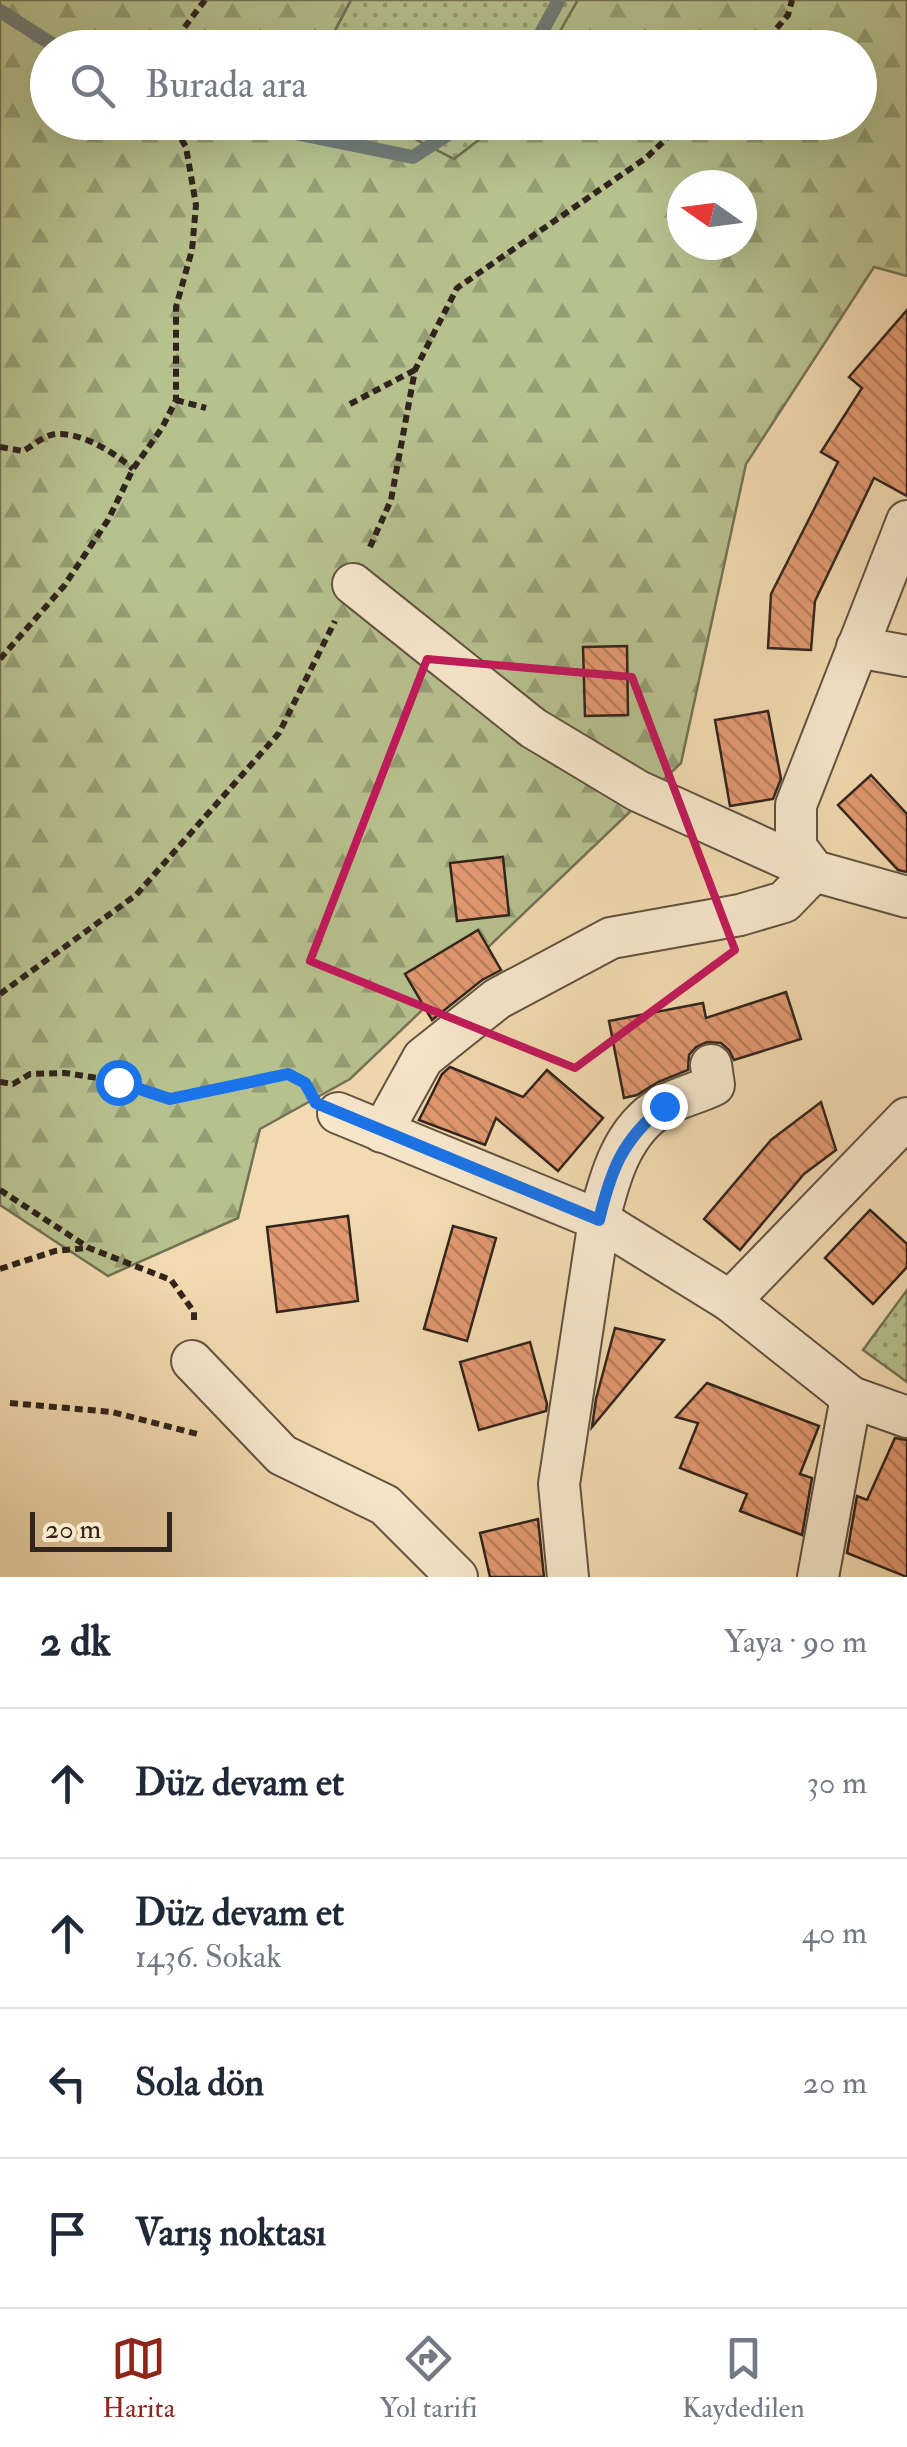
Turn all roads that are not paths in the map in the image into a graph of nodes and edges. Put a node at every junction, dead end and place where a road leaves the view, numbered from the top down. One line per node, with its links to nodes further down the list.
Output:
1 (907, 521): 3 (street)
2 (354, 584): 5 (street)
3 (857, 647): 4 (street); 5 (street)
4 (907, 656)
5 (814, 871): 6 (street); 10 (street)
6 (907, 898)
7 (711, 1065): 11 (street)
8 (338, 1113): 10 (street)
9 (907, 1118): 12 (street)
10 (382, 1132): 11 (street)
11 (599, 1220): 12 (street); 17 (street)
12 (730, 1301): 14 (street)
13 (192, 1361): 16 (street)
14 (851, 1397): 15 (street); 18 (street)
15 (907, 1417)
16 (457, 1577)
17 (568, 1577)
18 (818, 1577)

